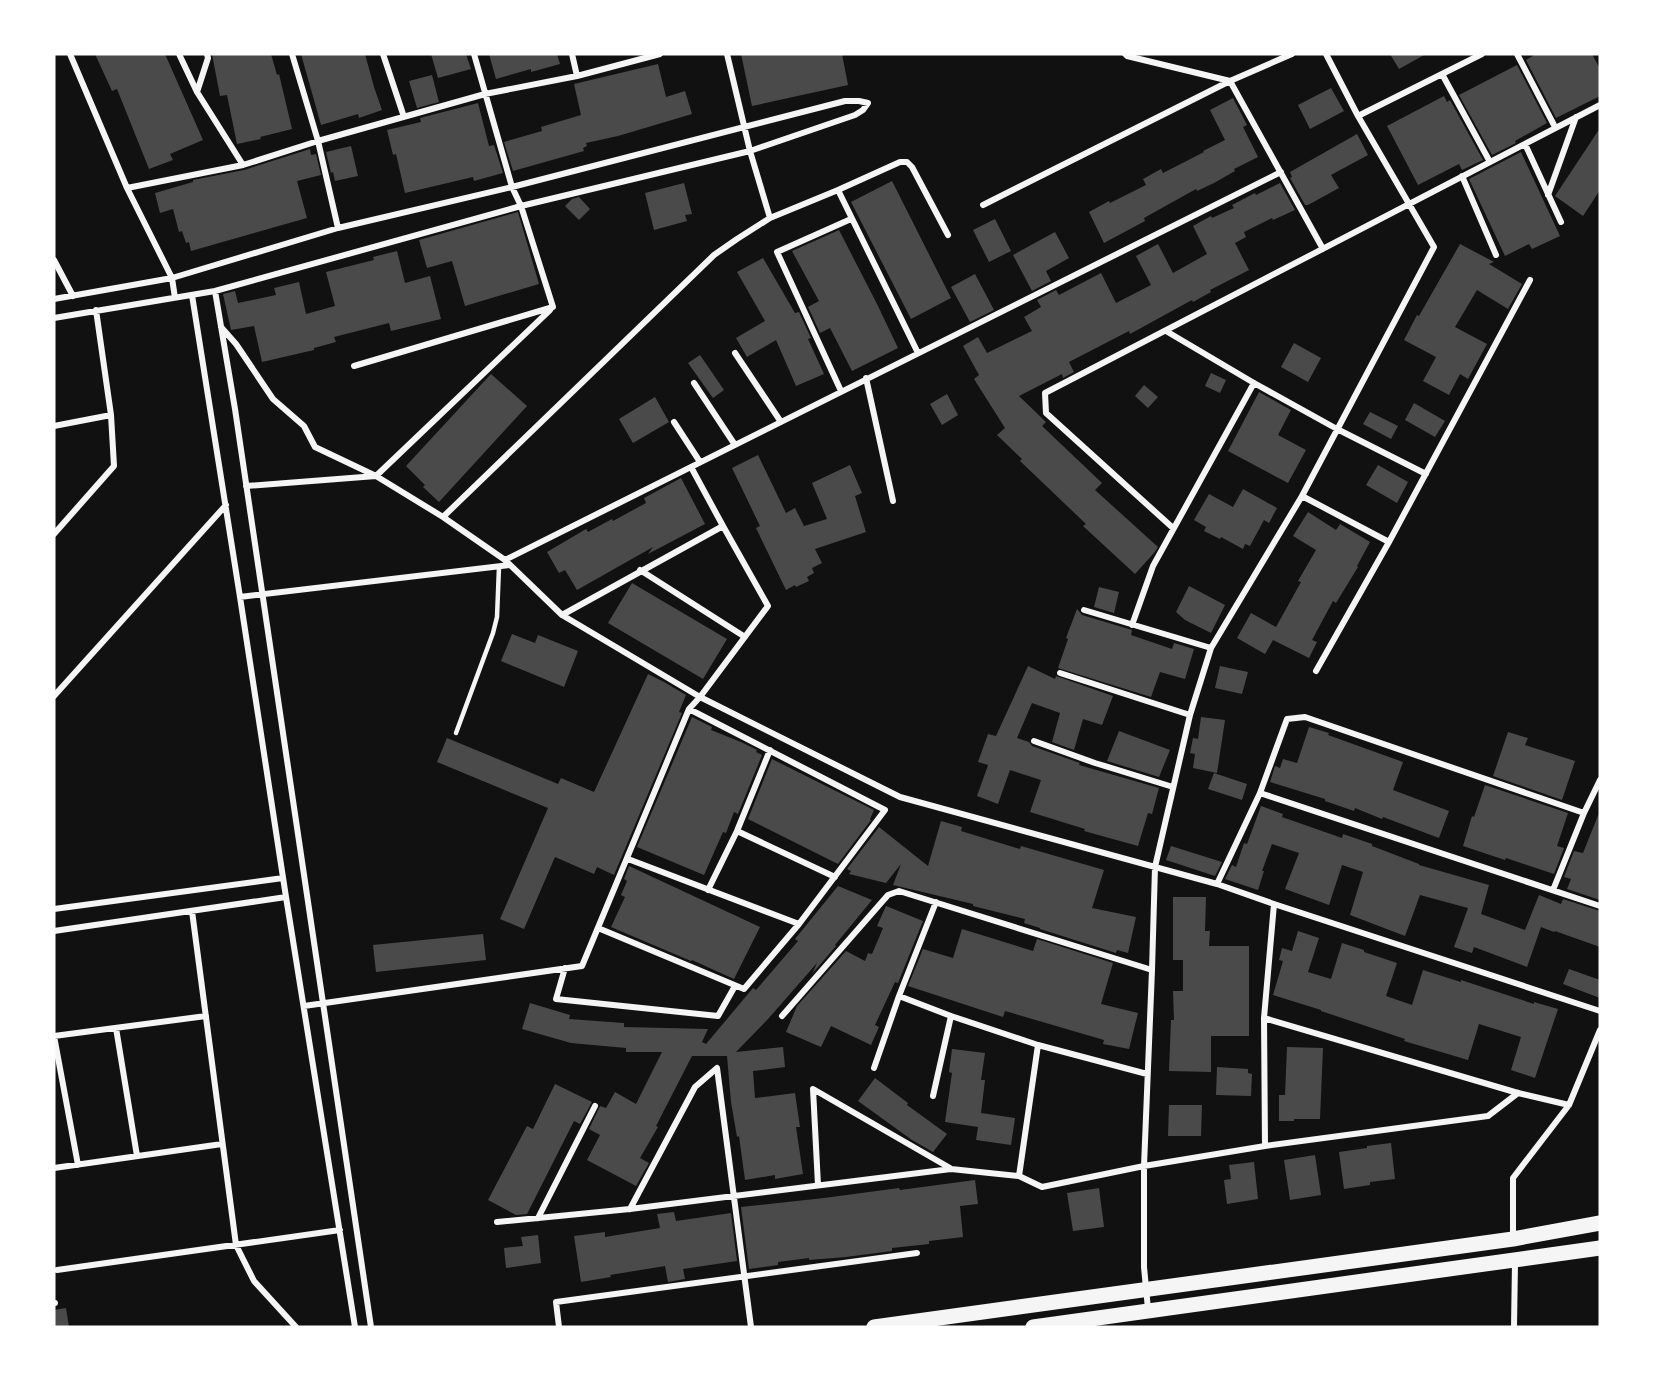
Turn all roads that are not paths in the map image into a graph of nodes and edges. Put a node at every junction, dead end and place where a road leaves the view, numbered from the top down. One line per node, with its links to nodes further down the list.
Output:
1 (70, 54): 34 (street)
2 (179, 54): 18 (street)
3 (207, 54): 18 (street)
4 (292, 54): 26 (street)
5 (383, 54): 22 (street)
6 (474, 54): 19 (street)
7 (572, 54): 16 (street)
8 (660, 54): 16 (street)
9 (728, 54): 24 (street)
10 (1125, 54): 17 (street)
11 (1292, 54): 17 (street)
12 (1326, 54): 21 (street)
13 (1482, 54): 15 (street)
14 (1517, 54): 25 (street)
15 (1442, 74): 21 (street); 29 (street)
16 (577, 76): 19 (street)
17 (1230, 81): 31 (street); 38 (street)
18 (197, 92): 30 (street)
19 (485, 94): 22 (street); 33 (street)
20 (1600, 105): 23 (street)
21 (1358, 116): 37 (street)
22 (404, 117): 26 (street)
23 (1576, 117): 25 (street); 36 (street)
24 (744, 127): 28 (street); 28 (street); 33 (street)
25 (1555, 127): 27 (street)
26 (318, 141): 30 (street); 43 (street)
27 (1525, 144): 29 (street); 36 (street)
28 (750, 151): 39 (street); 40 (street)
29 (1490, 162): 32 (street)
30 (243, 165): 34 (street)
31 (1281, 171): 45 (street); 60 (street)
32 (1462, 176): 37 (street); 46 (street)
33 (512, 187): 39 (street); 43 (street)
34 (127, 188): 48 (street)
35 (838, 190): 40 (street); 41 (street); 44 (street)
36 (1548, 195): 42 (street)
37 (1408, 204): 45 (street); 71 (street)
38 (983, 205)
39 (521, 206): 50 (street); 55 (street)
40 (770, 218): 81 (street)
41 (851, 219): 60 (street); 66 (street)
42 (1561, 222)
43 (338, 228): 48 (street)
44 (948, 235)
45 (1323, 249): 59 (street)
46 (1497, 255)
47 (54, 260): 52 (street)
48 (172, 278): 52 (street); 53 (street)
49 (1530, 280): 75 (street)
50 (215, 291): 51 (street); 58 (street)
51 (192, 295): 53 (street); 80 (street)
52 (73, 296): 54 (street)
53 (175, 298): 56 (street)
54 (54, 299)
55 (553, 308): 62 (street); 76 (street)
56 (96, 310): 57 (street); 67 (street)
57 (54, 318)
58 (221, 327): 76 (street); 77 (street)
59 (1166, 331): 65 (street); 83 (street)
60 (918, 352): 63 (street)
61 (735, 353): 69 (street)
62 (354, 366)
63 (866, 378): 66 (street); 79 (street)
64 (694, 383): 72 (street)
65 (1254, 383): 71 (street); 83 (street)
66 (841, 391): 69 (street)
67 (111, 415): 70 (street); 84 (street)
68 (674, 422): 73 (street)
69 (781, 422): 72 (street)
70 (54, 426)
71 (1337, 429): 75 (street); 78 (street)
72 (735, 445): 73 (street)
73 (700, 462): 74 (street)
74 (691, 467): 82 (street); 86 (street)
75 (1426, 474): 85 (street)
76 (376, 476): 77 (street); 81 (street)
77 (246, 486): 90 (street)
78 (1302, 496): 85 (street); 96 (street)
79 (893, 501)
80 (226, 505): 91 (street); 99 (street)
81 (443, 517): 86 (street)
82 (723, 526): 89 (street); 95 (street)
83 (1173, 528): 94 (street)
84 (54, 533)
85 (1389, 542): 97 (street)
86 (505, 560): 87 (street)
87 (510, 565): 88 (street); 93 (street)
88 (499, 567): 90 (street); 103 (lane)
89 (640, 570): 93 (street); 95 (street)
90 (262, 596): 91 (street); 131 (street)
91 (240, 597): 114 (street)
92 (1084, 610): 94 (street)
93 (562, 615): 100 (street)
94 (1132, 625): 96 (street)
95 (745, 637): 100 (street)
96 (1211, 648): 102 (street)
97 (1316, 671)
98 (1060, 673): 102 (street)
99 (54, 696)
100 (700, 697): 101 (street); 112 (street)
101 (689, 709): 105 (street); 111 (street)
102 (1190, 715): 107 (street)
103 (456, 733)
104 (1034, 741): 107 (street)
105 (770, 750): 110 (street); 113 (street)
106 (1600, 780): 109 (street)
107 (1173, 787): 112 (street)
108 (1260, 793): 109 (street); 115 (street); 117 (street)
109 (1584, 813): 117 (street)
110 (738, 831): 113 (street); 116 (street)
111 (628, 859): 116 (street); 125 (street)
112 (1155, 867): 115 (street); 128 (street)
113 (835, 877): 124 (street)
114 (283, 878): 118 (street); 122 (street)
115 (1217, 884): 120 (street)
116 (708, 890): 124 (street)
117 (1553, 890): 121 (street)
118 (286, 897): 123 (street); 132 (street)
119 (936, 902): 128 (street); 130 (street); 135 (street)
120 (1274, 904): 133 (street); 137 (street)
121 (1600, 906)
122 (54, 909)
123 (192, 911): 126 (street); 134 (street)
124 (798, 924): 129 (street)
125 (598, 928): 127 (street); 129 (street)
126 (54, 932)
127 (565, 968): 129 (street); 131 (street)
128 (1152, 970): 143 (street)
129 (735, 986)
130 (899, 996): 136 (street); 142 (street)
131 (322, 1003): 132 (street); 174 (street)
132 (304, 1006): 162 (street)
133 (1600, 1011)
134 (206, 1016): 138 (street); 148 (street)
135 (782, 1016)
136 (951, 1016): 141 (street); 145 (street)
137 (1264, 1018): 144 (street); 149 (street)
138 (116, 1028): 140 (street); 150 (street)
139 (1600, 1029): 146 (street)
140 (54, 1036): 151 (street)
141 (1038, 1045): 143 (street); 155 (street)
142 (874, 1068)
143 (1147, 1074): 152 (street)
144 (1518, 1093): 146 (street); 149 (street)
145 (933, 1096)
146 (1569, 1105): 163 (street)
147 (595, 1106): 159 (street)
148 (222, 1144): 150 (street); 164 (street)
149 (1265, 1146): 152 (street)
150 (137, 1156): 151 (street)
151 (78, 1165): 153 (street)
152 (1144, 1166): 155 (street); 170 (street)
153 (54, 1168)
154 (951, 1168): 155 (street); 156 (street); 156 (street)
155 (1018, 1176)
156 (818, 1185): 157 (street)
157 (734, 1196): 158 (street); 158 (street); 169 (street)
158 (630, 1209): 159 (street)
159 (538, 1218): 160 (street)
160 (497, 1222)
161 (1600, 1223): 163 (main road)
162 (340, 1230): 164 (street); 173 (street)
163 (1513, 1239): 170 (main road)
164 (236, 1245): 168 (street); 172 (street)
165 (1600, 1248): 167 (main road)
166 (918, 1253): 169 (street)
167 (1515, 1259): 171 (main road); 179 (street)
168 (57, 1270)
169 (745, 1277): 175 (street); 176 (street)
170 (1145, 1289): 171 (street); 177 (main road)
171 (1148, 1310): 178 (main road)
172 (296, 1327)
173 (356, 1327)
174 (371, 1327)
175 (560, 1327)
176 (751, 1327)
177 (874, 1327)
178 (1033, 1327)
179 (1514, 1327)

